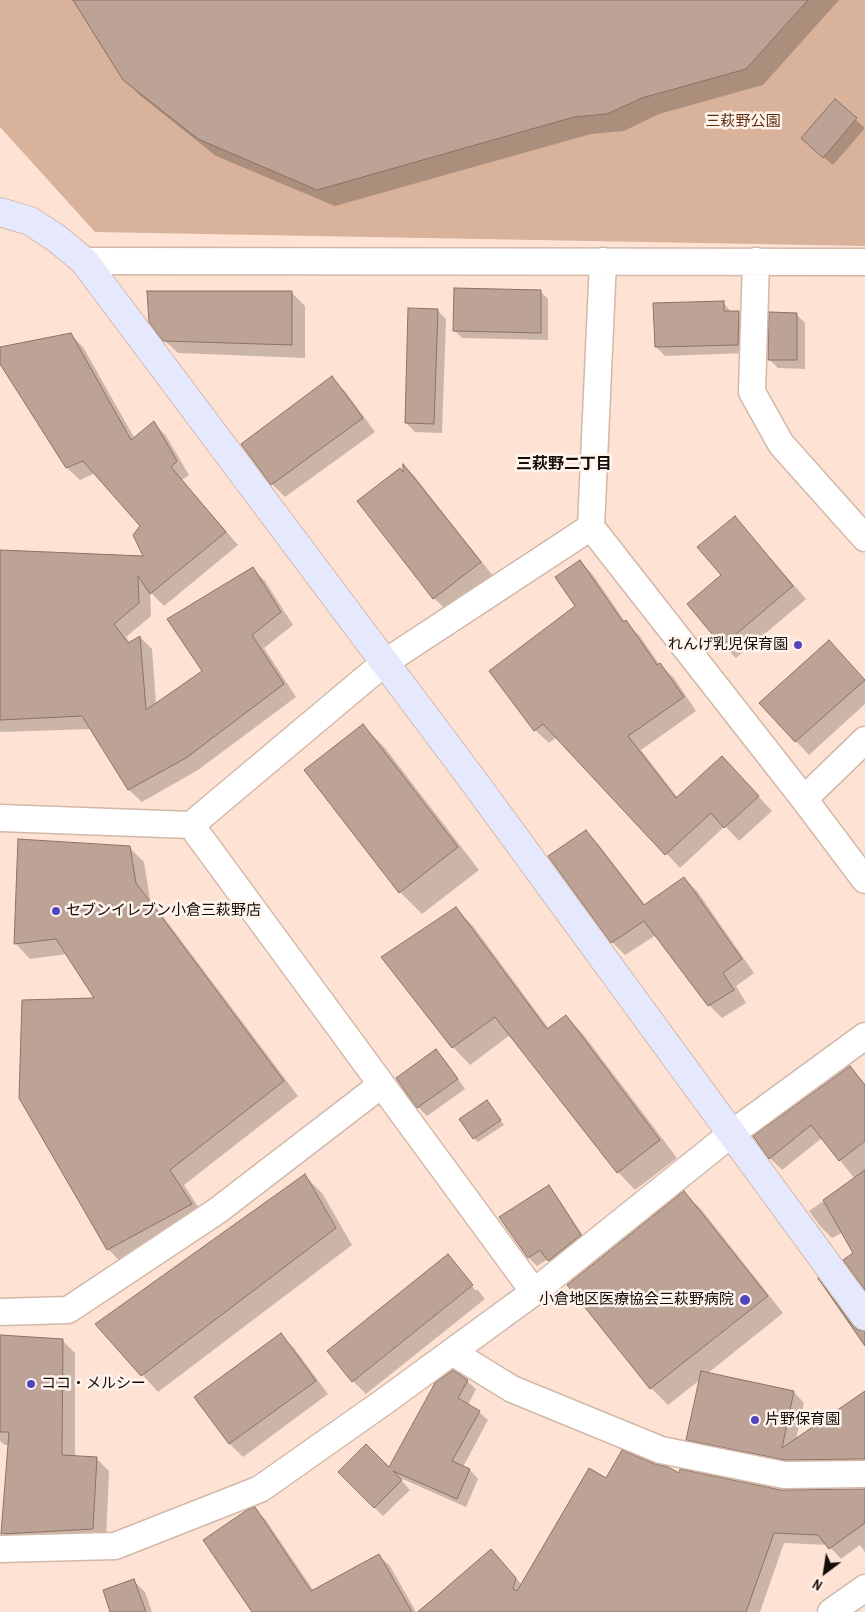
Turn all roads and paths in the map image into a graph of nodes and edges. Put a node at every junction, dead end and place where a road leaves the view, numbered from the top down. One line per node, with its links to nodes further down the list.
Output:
1 (0, 212): 2 (street)
2 (84, 261): 3 (street); 8 (street)
3 (602, 261): 4 (street); 6 (street)
4 (756, 261): 5 (street); 7 (street)
5 (865, 262)
6 (591, 527): 8 (street); 10 (street)
7 (865, 538)
8 (384, 663): 12 (street); 16 (street)
9 (865, 740): 10 (street)
10 (804, 799): 13 (street)
11 (0, 818): 12 (street)
12 (190, 824): 15 (street)
13 (865, 880)
14 (865, 1036): 16 (street)
15 (381, 1085): 17 (street); 18 (street)
16 (731, 1134): 17 (street); 19 (street)
17 (534, 1292): 20 (street)
18 (0, 1312)
19 (865, 1316)
20 (452, 1352): 21 (street); 22 (street)
21 (865, 1474)
22 (0, 1548)
23 (865, 1588): 24 (street)
24 (831, 1612)

